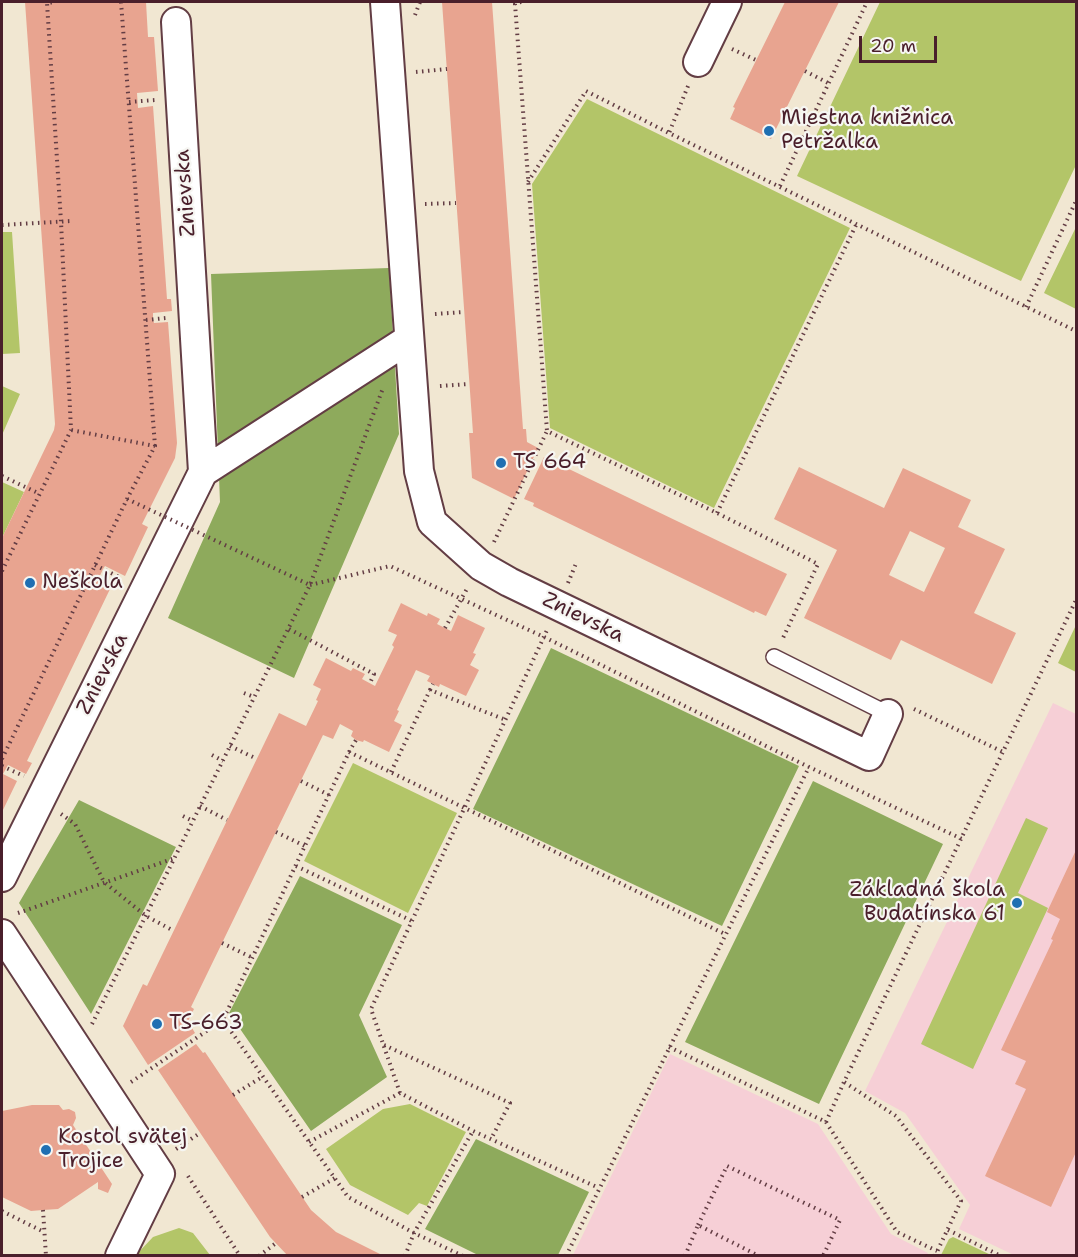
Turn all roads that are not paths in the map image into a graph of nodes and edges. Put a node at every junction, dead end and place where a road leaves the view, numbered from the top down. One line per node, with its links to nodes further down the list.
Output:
1 (385, 2): 5 (street, Znievska)
2 (728, 2): 4 (street)
3 (176, 22): 6 (street, Znievska)
4 (698, 62)
5 (409, 339): 6 (street); 8 (street, Znievska)
6 (204, 472): 9 (street, Znievska)
7 (774, 657): 8 (lane)
8 (888, 714)
9 (2, 877)
10 (13, 923): 11 (street)
11 (120, 1256)

